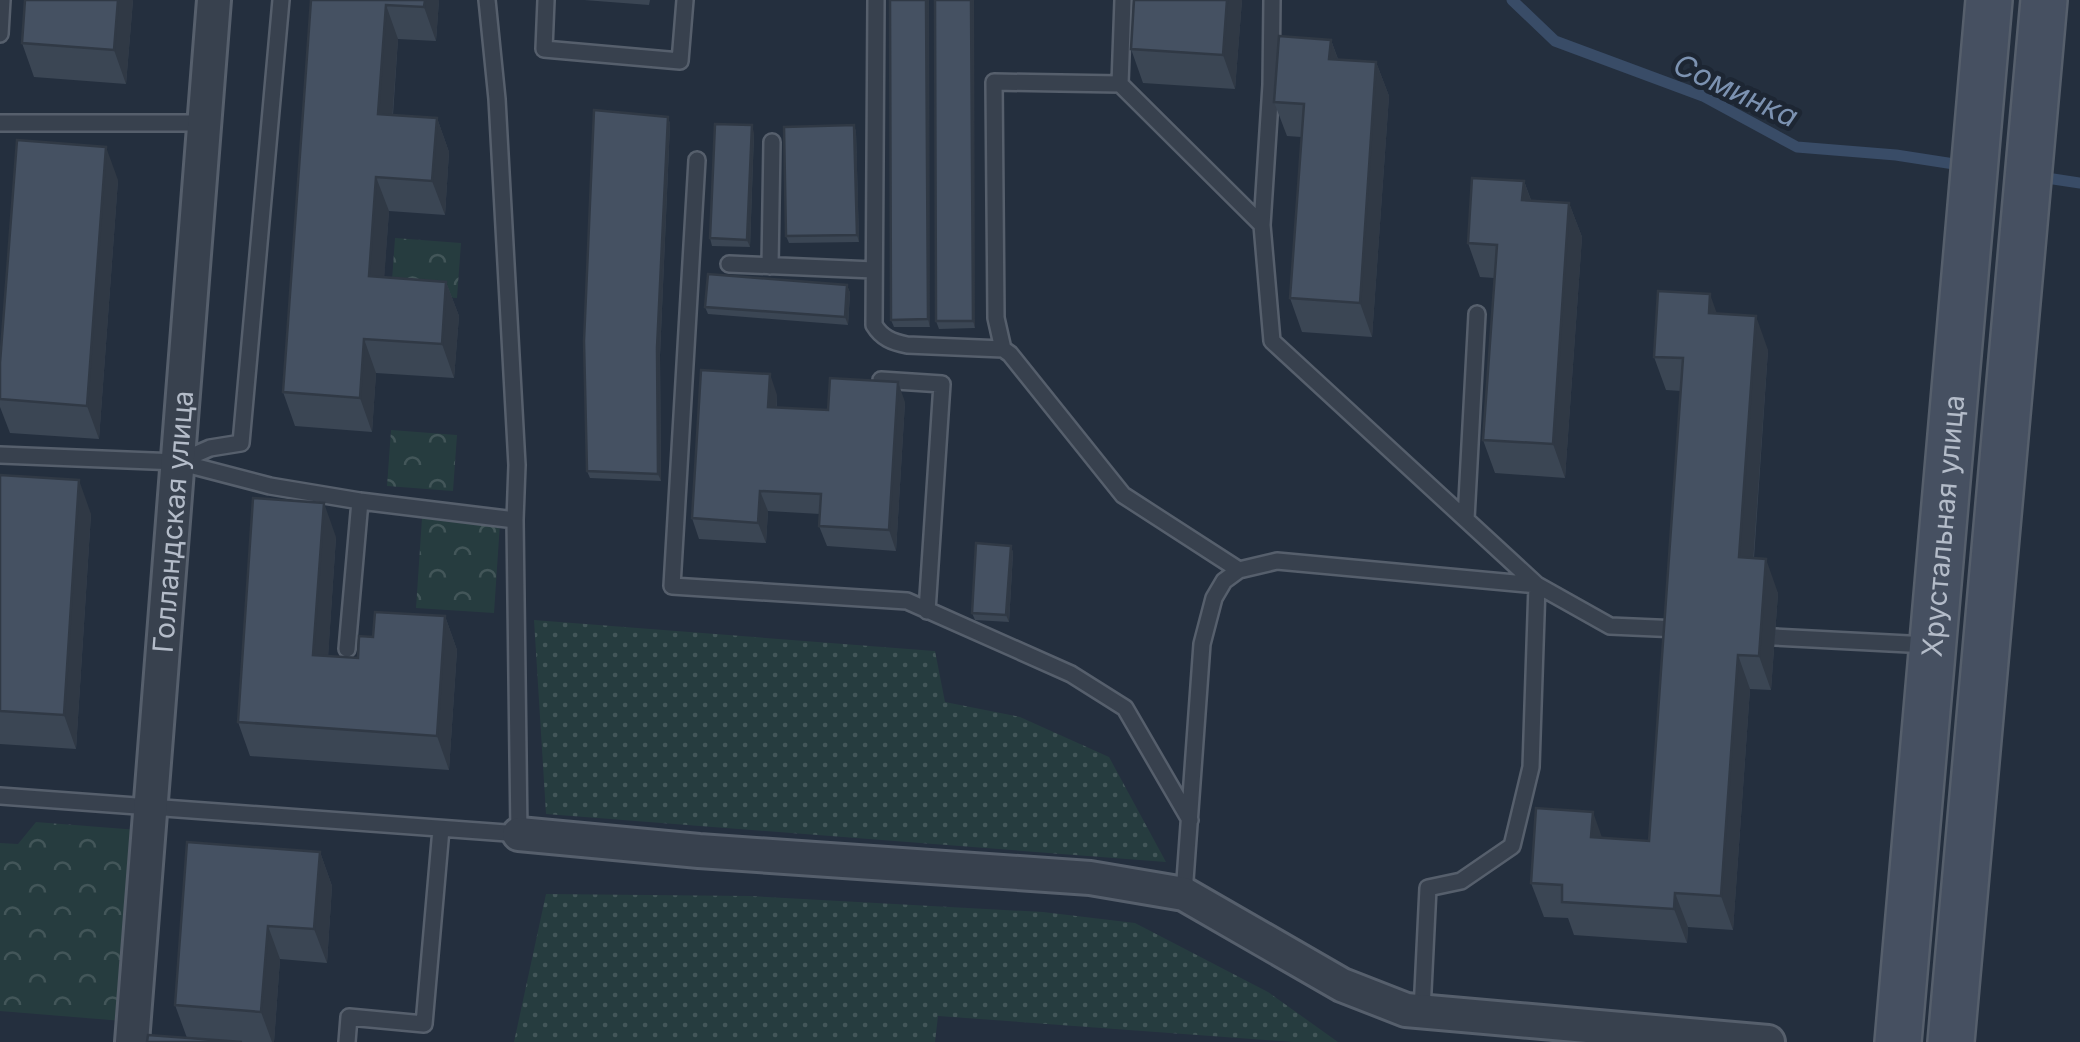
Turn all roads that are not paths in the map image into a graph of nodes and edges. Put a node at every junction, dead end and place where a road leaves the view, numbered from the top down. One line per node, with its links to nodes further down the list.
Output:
1 (2, 0): 12 (lane)
2 (214, 0): 15 (street, Голландская улица)
3 (281, 0): 26 (lane)
4 (487, 0): 29 (lane)
5 (546, 0): 6 (lane)
6 (686, 0)
7 (876, 0): 21 (lane)
8 (1123, 0): 13 (lane)
9 (1272, 0): 18 (lane)
10 (1989, 4): 35 (main road, Хрустальная улица)
11 (2044, 6): 48 (main road, Хрустальная улица)
12 (0, 34)
13 (1120, 84): 18 (lane); 23 (lane)
14 (0, 122): 15 (lane)
15 (204, 123): 26 (street, Голландская улица)
16 (772, 142): 20 (lane)
17 (697, 160): 32 (lane)
18 (1262, 225): 28 (lane)
19 (729, 264): 20 (lane)
20 (770, 266): 21 (lane)
21 (874, 270): 23 (lane)
22 (1476, 314): 28 (lane)
23 (1002, 349): 30 (lane)
24 (881, 380): 32 (lane)
25 (0, 455): 26 (lane)
26 (178, 462): 27 (lane); 38 (street, Голландская улица)
27 (360, 501): 29 (lane); 36 (lane)
28 (1466, 518): 31 (lane)
29 (516, 520): 41 (lane)
30 (1239, 570): 31 (lane); 39 (lane)
31 (1538, 585): 33 (lane); 43 (lane)
32 (927, 610): 39 (lane)
33 (1679, 628)
34 (1775, 637): 35 (lane)
35 (1932, 645): 47 (main road, Хрустальная улица)
36 (348, 649)
37 (0, 796): 38 (lane)
38 (150, 807): 40 (lane); 44 (street, Голландская улица)
39 (1190, 820): 42 (lane)
40 (442, 829): 41 (lane); 45 (lane)
41 (520, 834): 42 (street)
42 (1184, 894): 43 (street)
43 (1422, 1011): 46 (street)
44 (132, 1042)
45 (346, 1042)
46 (1768, 1042)
47 (1898, 1042)
48 (1952, 1042)

